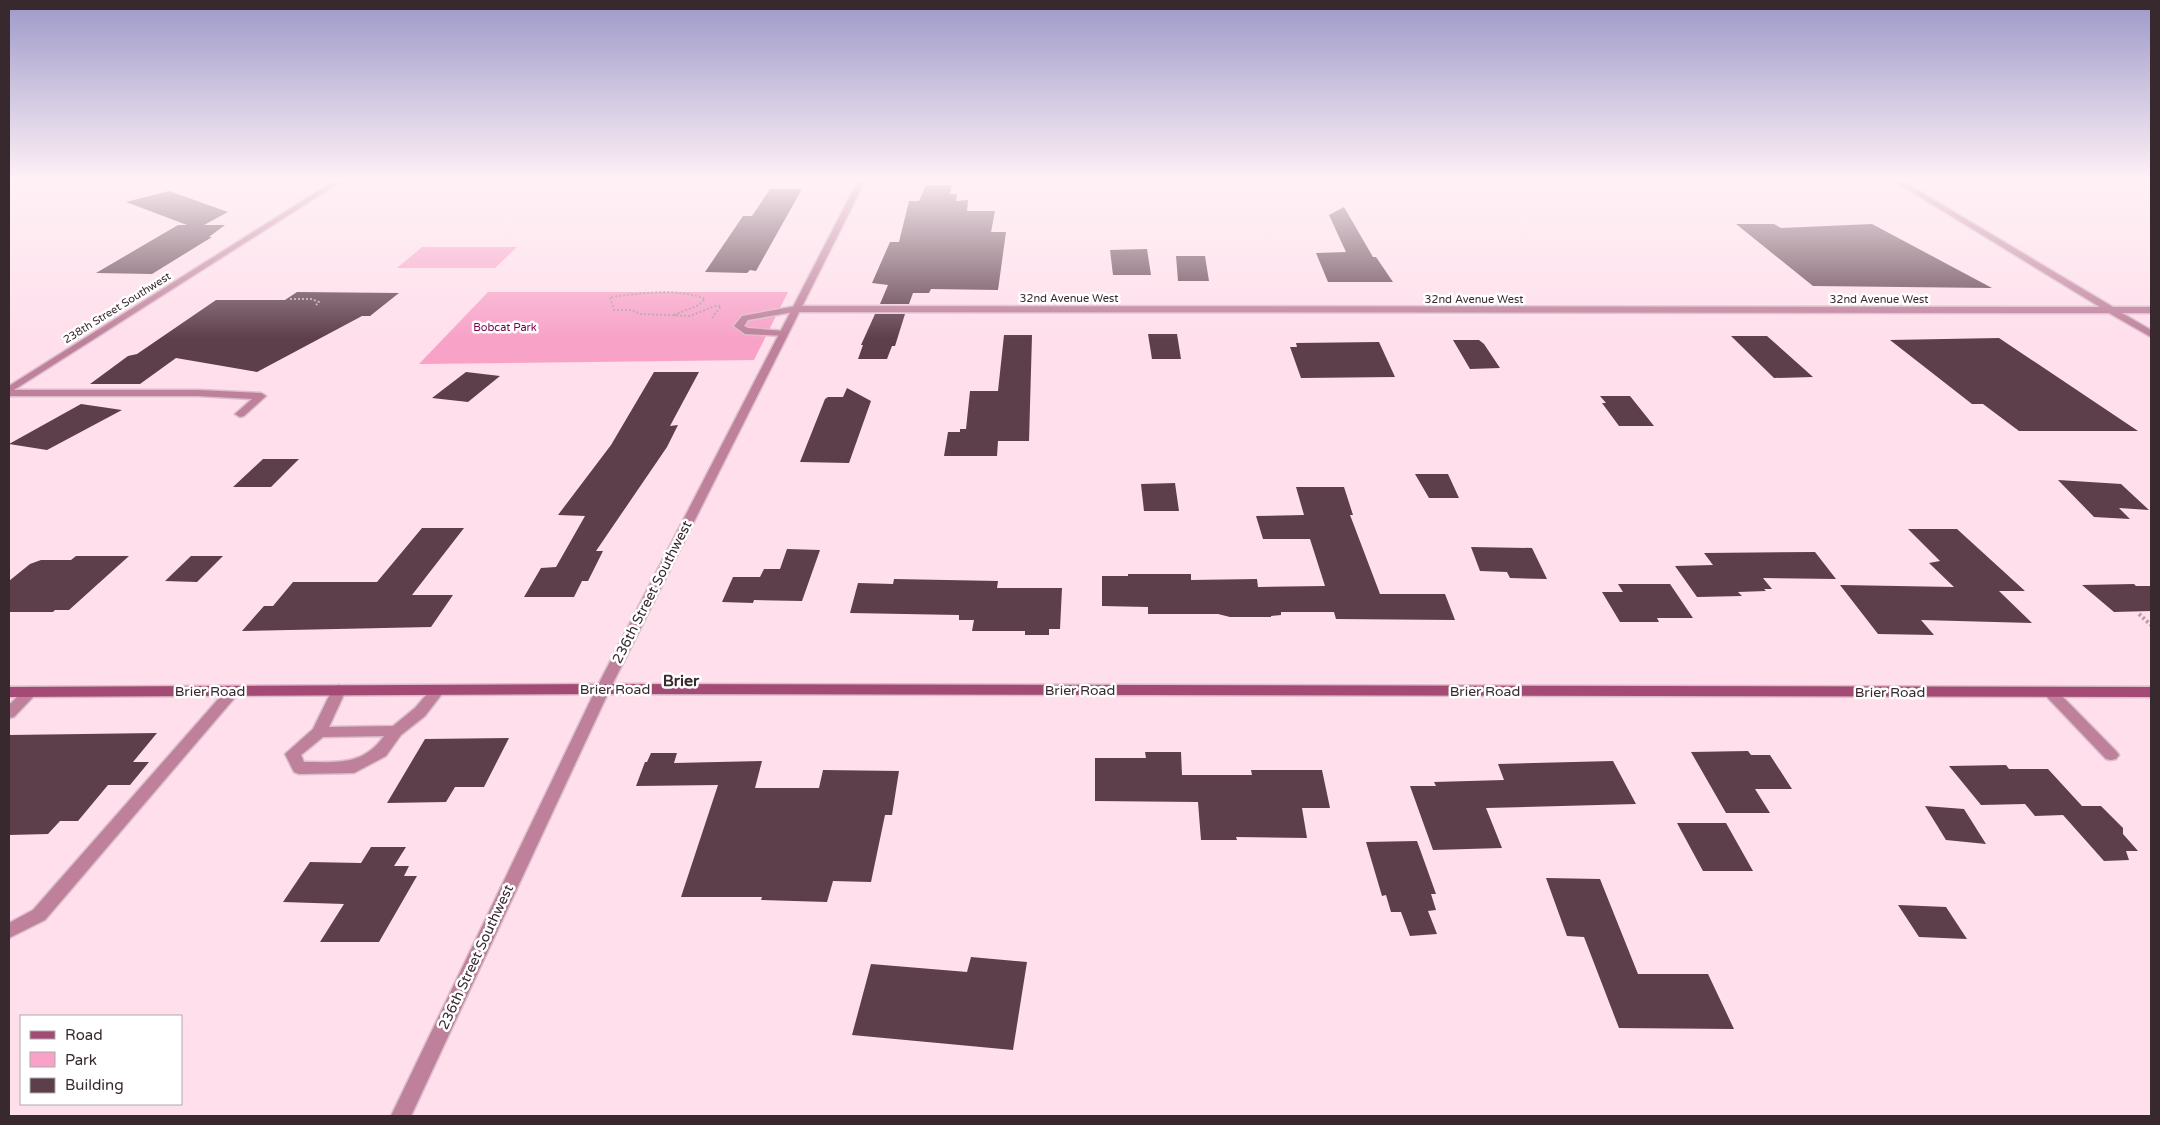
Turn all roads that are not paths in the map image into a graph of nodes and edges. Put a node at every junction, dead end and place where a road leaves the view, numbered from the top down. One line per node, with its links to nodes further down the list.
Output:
1 (256, 234): 9 (street, 238th Street Southwest)
2 (835, 234): 4 (street, 236th Street Southwest)
3 (1984, 234): 5 (street)
4 (796, 310): 5 (street, 32nd Avenue West); 7 (street, 236th Street Southwest); 7 (street, 32nd Avenue West)
5 (2112, 310): 6 (street, 32nd Avenue West); 8 (street)
6 (2151, 310)
7 (784, 334): 11 (street, 236th Street Southwest)
8 (2151, 334)
9 (9, 391): 10 (street)
10 (240, 414)
11 (603, 689): 13 (main road, Brier Road); 17 (main road, Brier Road); 24 (street, 236th Street Southwest)
12 (339, 690): 13 (main road, Brier Road); 14 (main road, Brier Road); 21 (street)
13 (438, 690): 20 (street)
14 (233, 691): 16 (main road, Brier Road); 23 (street)
15 (9, 692): 16 (main road, Brier Road)
16 (30, 692): 19 (street)
17 (2050, 692): 18 (main road, Brier Road); 22 (street)
18 (2151, 692)
19 (9, 713)
20 (396, 731): 21 (street); 21 (street)
21 (319, 732)
22 (2111, 756)
23 (9, 931)
24 (401, 1116)

